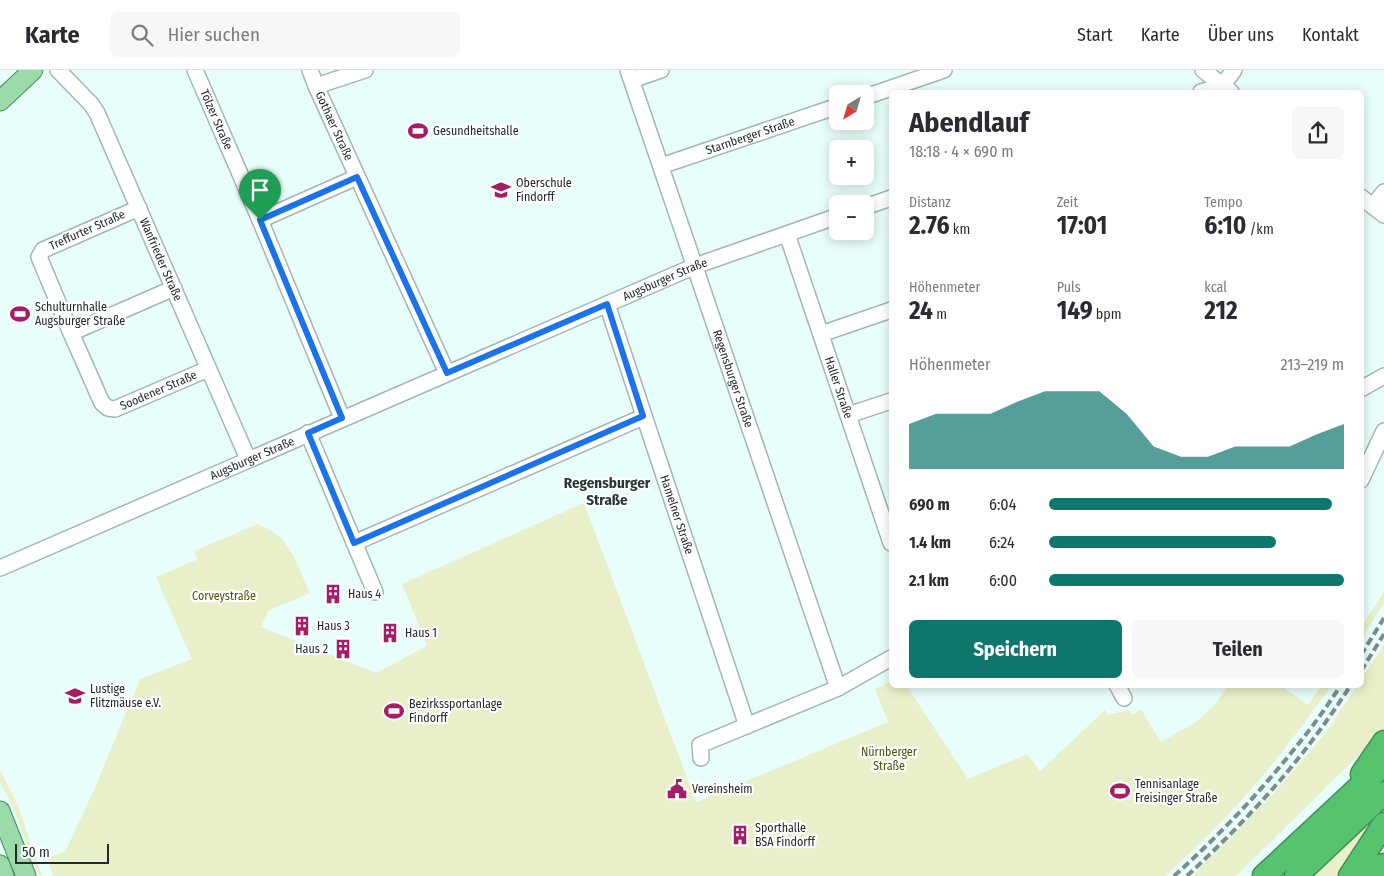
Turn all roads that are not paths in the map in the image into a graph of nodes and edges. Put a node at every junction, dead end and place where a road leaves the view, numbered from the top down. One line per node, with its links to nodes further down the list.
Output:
1 (33, 70): 14 (main road)
2 (58, 70): 22 (street, Wanfrieder Straße)
3 (195, 70): 24 (street, Tölzer Straße)
4 (310, 70): 11 (street, Gothaer Straße)
5 (365, 70): 11 (street)
6 (661, 70): 10 (street)
7 (944, 70): 13 (street)
8 (1203, 70): 12 (street)
9 (1234, 70): 12 (street)
10 (630, 75): 16 (street, Regensburger Straße)
11 (316, 86): 17 (street, Gothaer Straße)
12 (1227, 89)
13 (874, 94)
14 (0, 101)
15 (829, 109): 16 (street, Starnberger Straße)
16 (661, 166): 26 (street, Regensburger Straße)
17 (357, 177): 24 (street); 33 (street, Gothaer Straße)
18 (1384, 192): 21 (street)
19 (889, 199): 20 (street)
20 (874, 204)
21 (1373, 206)
22 (139, 208): 27 (street, Wanfrieder Straße); 30 (street, Treffurter Straße)
23 (829, 219): 25 (street, Augsburger Straße)
24 (260, 220): 39 (street, Tölzer Straße)
25 (787, 234): 26 (street, Augsburger Straße); 31 (street, Haller Straße)
26 (695, 266): 28 (street, Augsburger Straße); 49 (street, Regensburger Straße)
27 (174, 288): 30 (street); 32 (street, Wanfrieder Straße)
28 (607, 304): 33 (street, Augsburger Straße); 38 (street, Hamelner Straße)
29 (889, 311): 31 (street)
30 (71, 333): 32 (street, Soodener Straße)
31 (821, 334): 37 (street, Haller Straße)
32 (208, 369): 42 (street, Wanfrieder Straße)
33 (447, 373): 39 (street, Augsburger Straße)
34 (1384, 376): 35 (street)
35 (1364, 387)
36 (889, 402): 37 (street)
37 (848, 415): 44 (street, Haller Straße)
38 (643, 416): 45 (street); 50 (street, Hamelner Straße)
39 (342, 418): 41 (street, Augsburger Straße)
40 (1384, 431): 43 (street)
41 (308, 433): 42 (street, Augsburger Straße); 45 (street)
42 (248, 459): 46 (street, Augsburger Straße)
43 (1364, 474)
44 (887, 519)
45 (354, 543): 47 (street)
46 (0, 568)
47 (375, 592)
48 (889, 659): 49 (street)
49 (838, 688): 50 (street)
50 (747, 726): 52 (street)
51 (1384, 742): 55 (highway)
52 (696, 752)
53 (1384, 764): 55 (highway)
54 (1384, 793): 64 (highway)
55 (1346, 799): 63 (highway)
56 (0, 811): 62 (main road)
57 (1384, 824): 60 (highway)
58 (0, 865): 61 (main road)
59 (1384, 865): 60 (highway)
60 (1352, 873)
61 (4, 876)
62 (26, 876)
63 (1264, 876)
64 (1296, 876)

